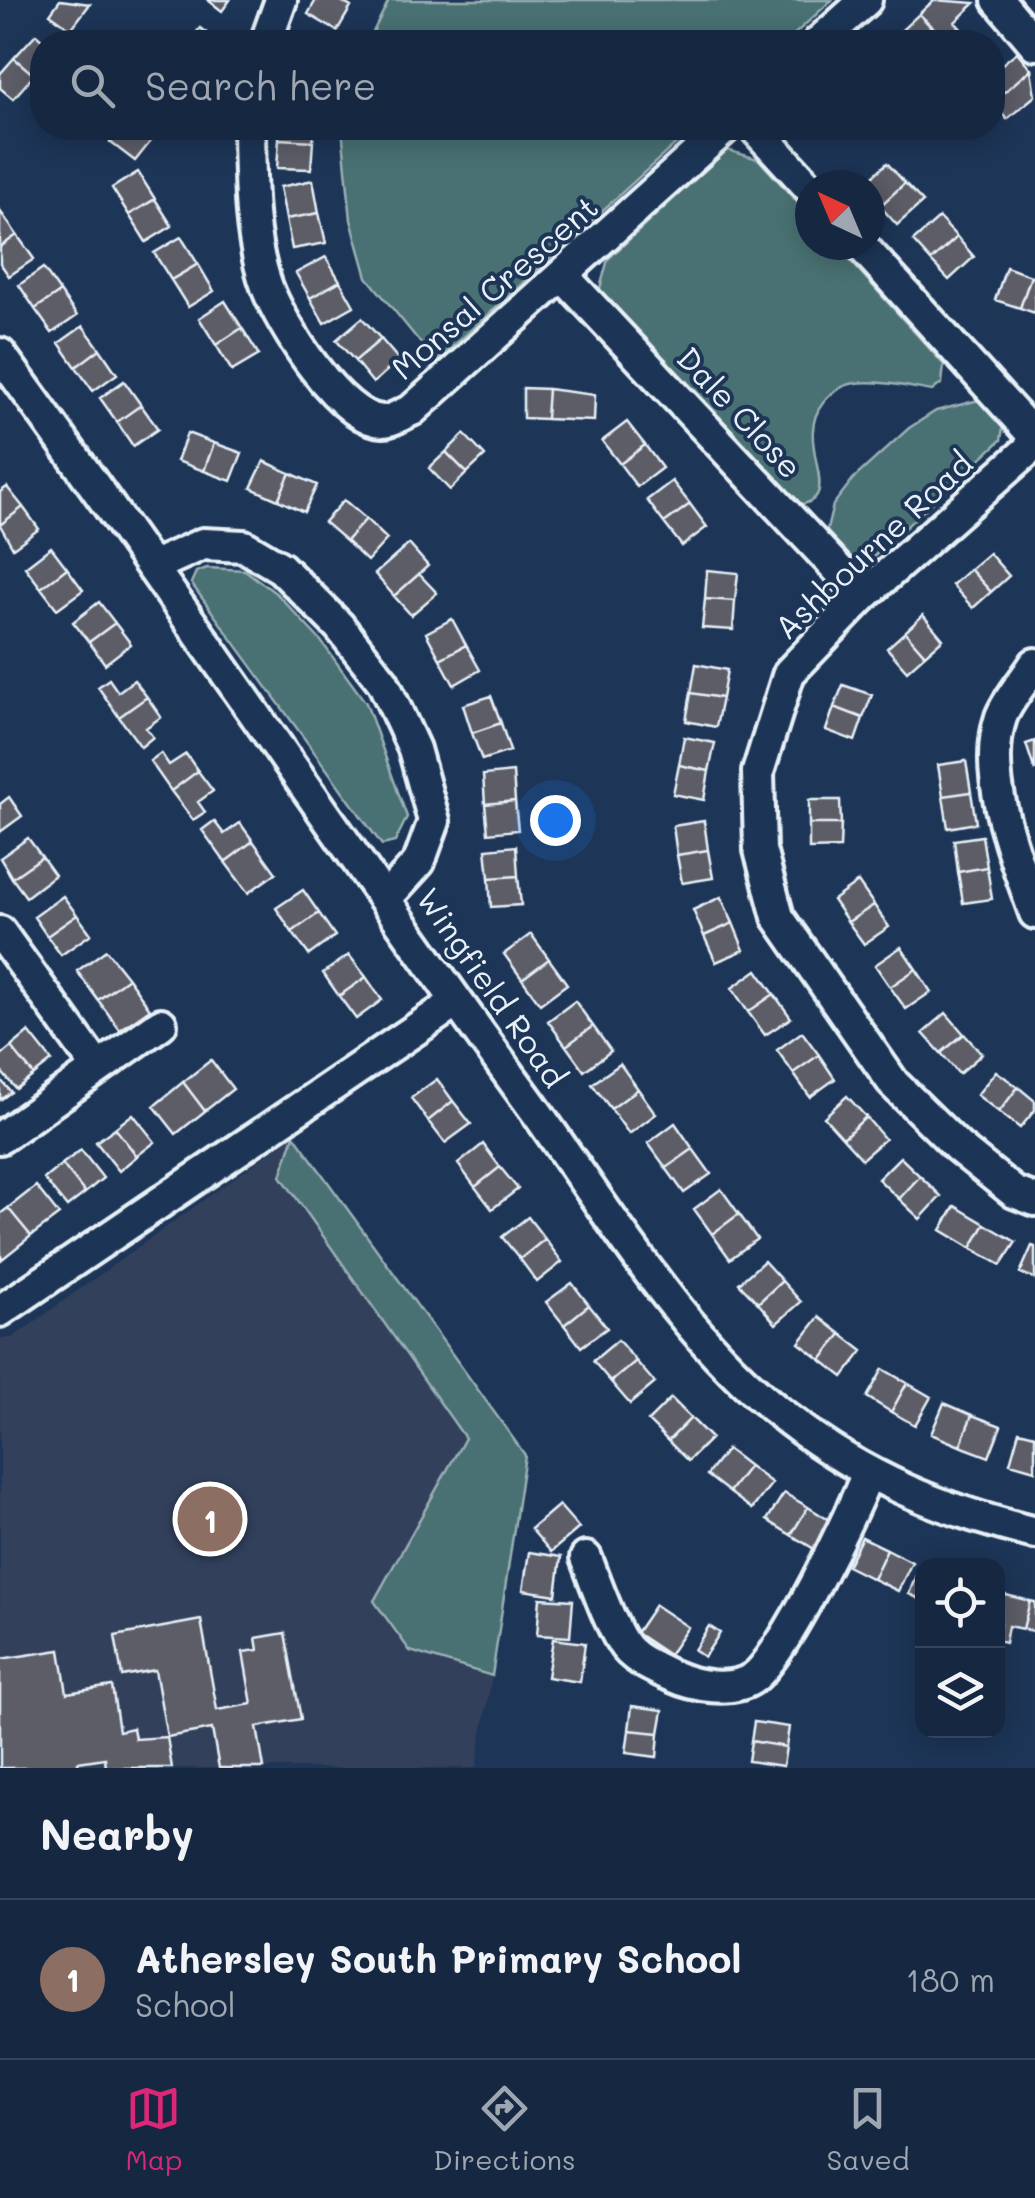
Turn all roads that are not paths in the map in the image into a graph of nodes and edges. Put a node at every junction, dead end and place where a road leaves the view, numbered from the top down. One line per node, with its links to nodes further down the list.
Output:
1 (281, 0): 4 (street)
2 (866, 0): 5 (street)
3 (998, 0): 6 (street)
4 (270, 30)
5 (832, 30)
6 (1035, 44)
7 (249, 140): 12 (street, Monsal Crescent)
8 (712, 140): 12 (street, Monsal Crescent)
9 (766, 140): 10 (street)
10 (795, 172)
11 (874, 260): 14 (street)
12 (564, 277): 16 (street, Dale Close)
13 (0, 354): 15 (street, Wingfield Road)
14 (1035, 441): 16 (street, Ashbourne Road)
15 (154, 566): 18 (street, Wingfield Road); 18 (street)
16 (863, 596): 25 (street, Ashbourne Road)
17 (1035, 664): 19 (street)
18 (386, 898): 21 (street, Wingfield Road)
19 (1035, 913)
20 (0, 932): 23 (street)
21 (456, 1002): 26 (street); 27 (street, Wingfield Road)
22 (161, 1024): 23 (street)
23 (97, 1068): 24 (street)
24 (0, 1138)
25 (1035, 1200)
26 (0, 1311)
27 (868, 1472): 28 (street, Wingfield Road); 29 (street)
28 (1035, 1534)
29 (586, 1558)

